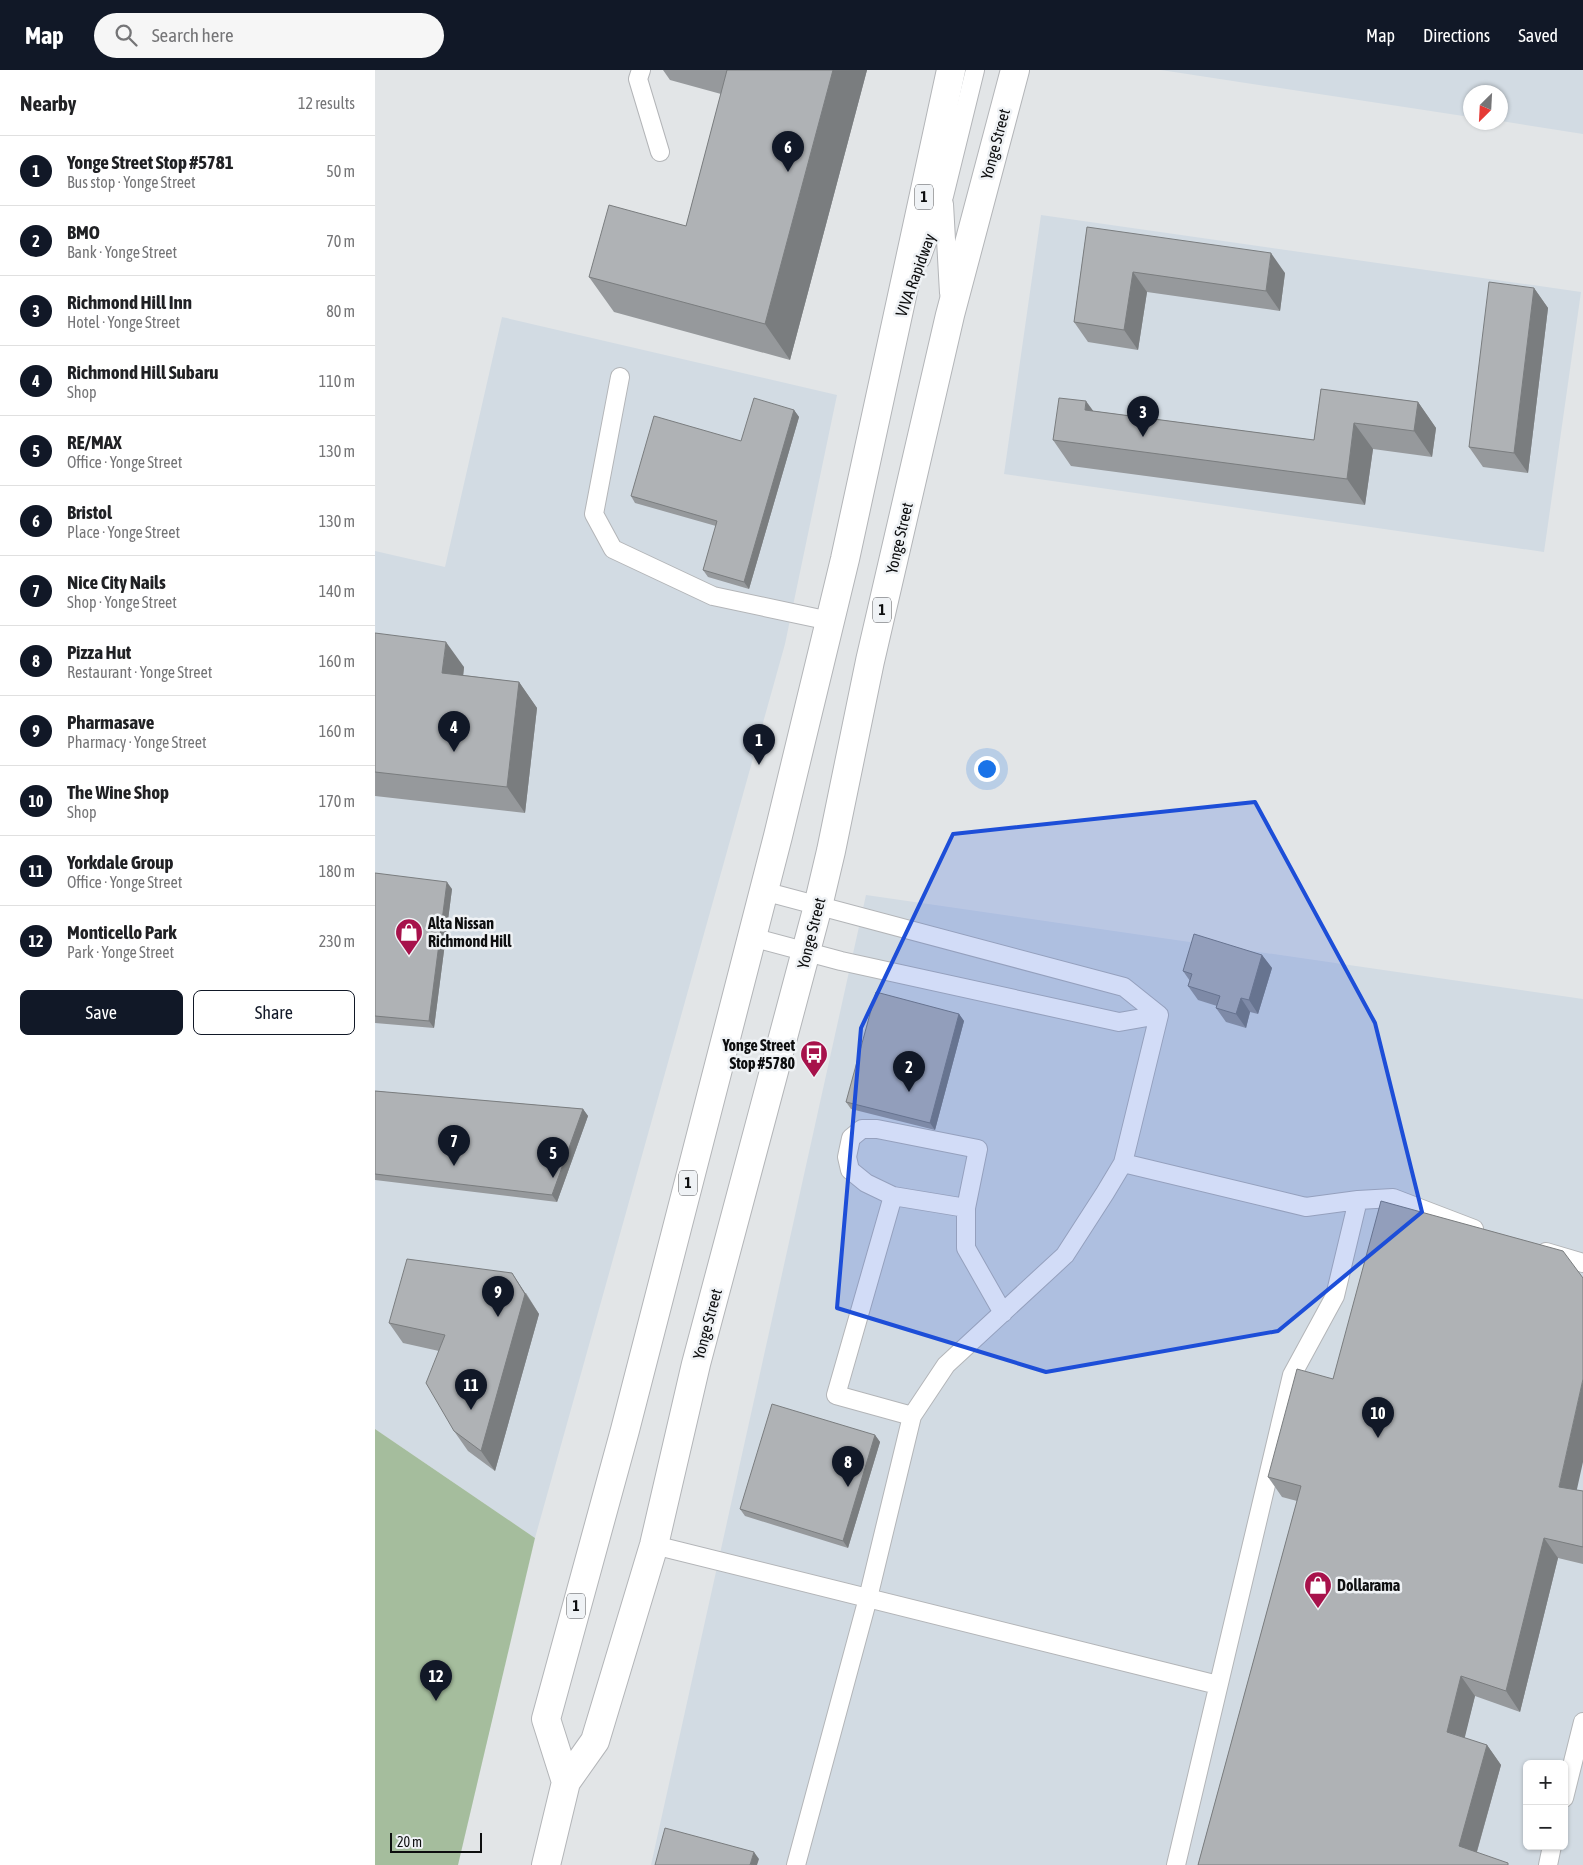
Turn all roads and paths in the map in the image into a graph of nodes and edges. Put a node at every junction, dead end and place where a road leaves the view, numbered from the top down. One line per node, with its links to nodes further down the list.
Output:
1 (641, 70): 5 (lane)
2 (951, 70): 8 (main road, 1)
3 (975, 70): 6 (lane, VIVA Rapidway)
4 (1015, 70): 7 (main road, Yonge Street / 1)
5 (660, 152)
6 (944, 196): 7 (lane, VIVA Rapidway); 8 (lane, VIVA Rapidway)
7 (950, 315): 12 (main road, Yonge Street / 1)
8 (897, 325): 10 (main road, 1)
9 (620, 377): 10 (lane)
10 (830, 621): 11 (main road, 1)
11 (763, 891): 12 (lane); 13 (main road)
12 (818, 906): 14 (main road, Yonge Street / 1); 15 (lane)
13 (751, 937): 14 (lane); 29 (main road, 1)
14 (806, 951): 15 (lane); 25 (main road, Yonge Street / 1)
15 (1159, 1015): 16 (lane)
16 (1123, 1164): 18 (lane); 23 (lane)
17 (893, 1196): 19 (lane); 19 (lane); 24 (lane)
18 (1358, 1200): 20 (lane); 27 (lane)
19 (966, 1208): 23 (lane)
20 (1485, 1233)
21 (1530, 1247): 22 (lane)
22 (1583, 1263)
23 (1003, 1313): 24 (lane)
24 (912, 1416): 26 (lane)
25 (654, 1545): 26 (lane); 29 (main road, Yonge Street / 1)
26 (868, 1598): 27 (lane); 33 (lane)
27 (1218, 1684): 34 (lane)
28 (1583, 1722): 30 (lane)
29 (566, 1782): 32 (main road, Yonge Street / 1)
30 (1568, 1782)
31 (1552, 1850): 35 (lane)
32 (546, 1865)
33 (797, 1865)
34 (1176, 1865)
35 (1548, 1865)

